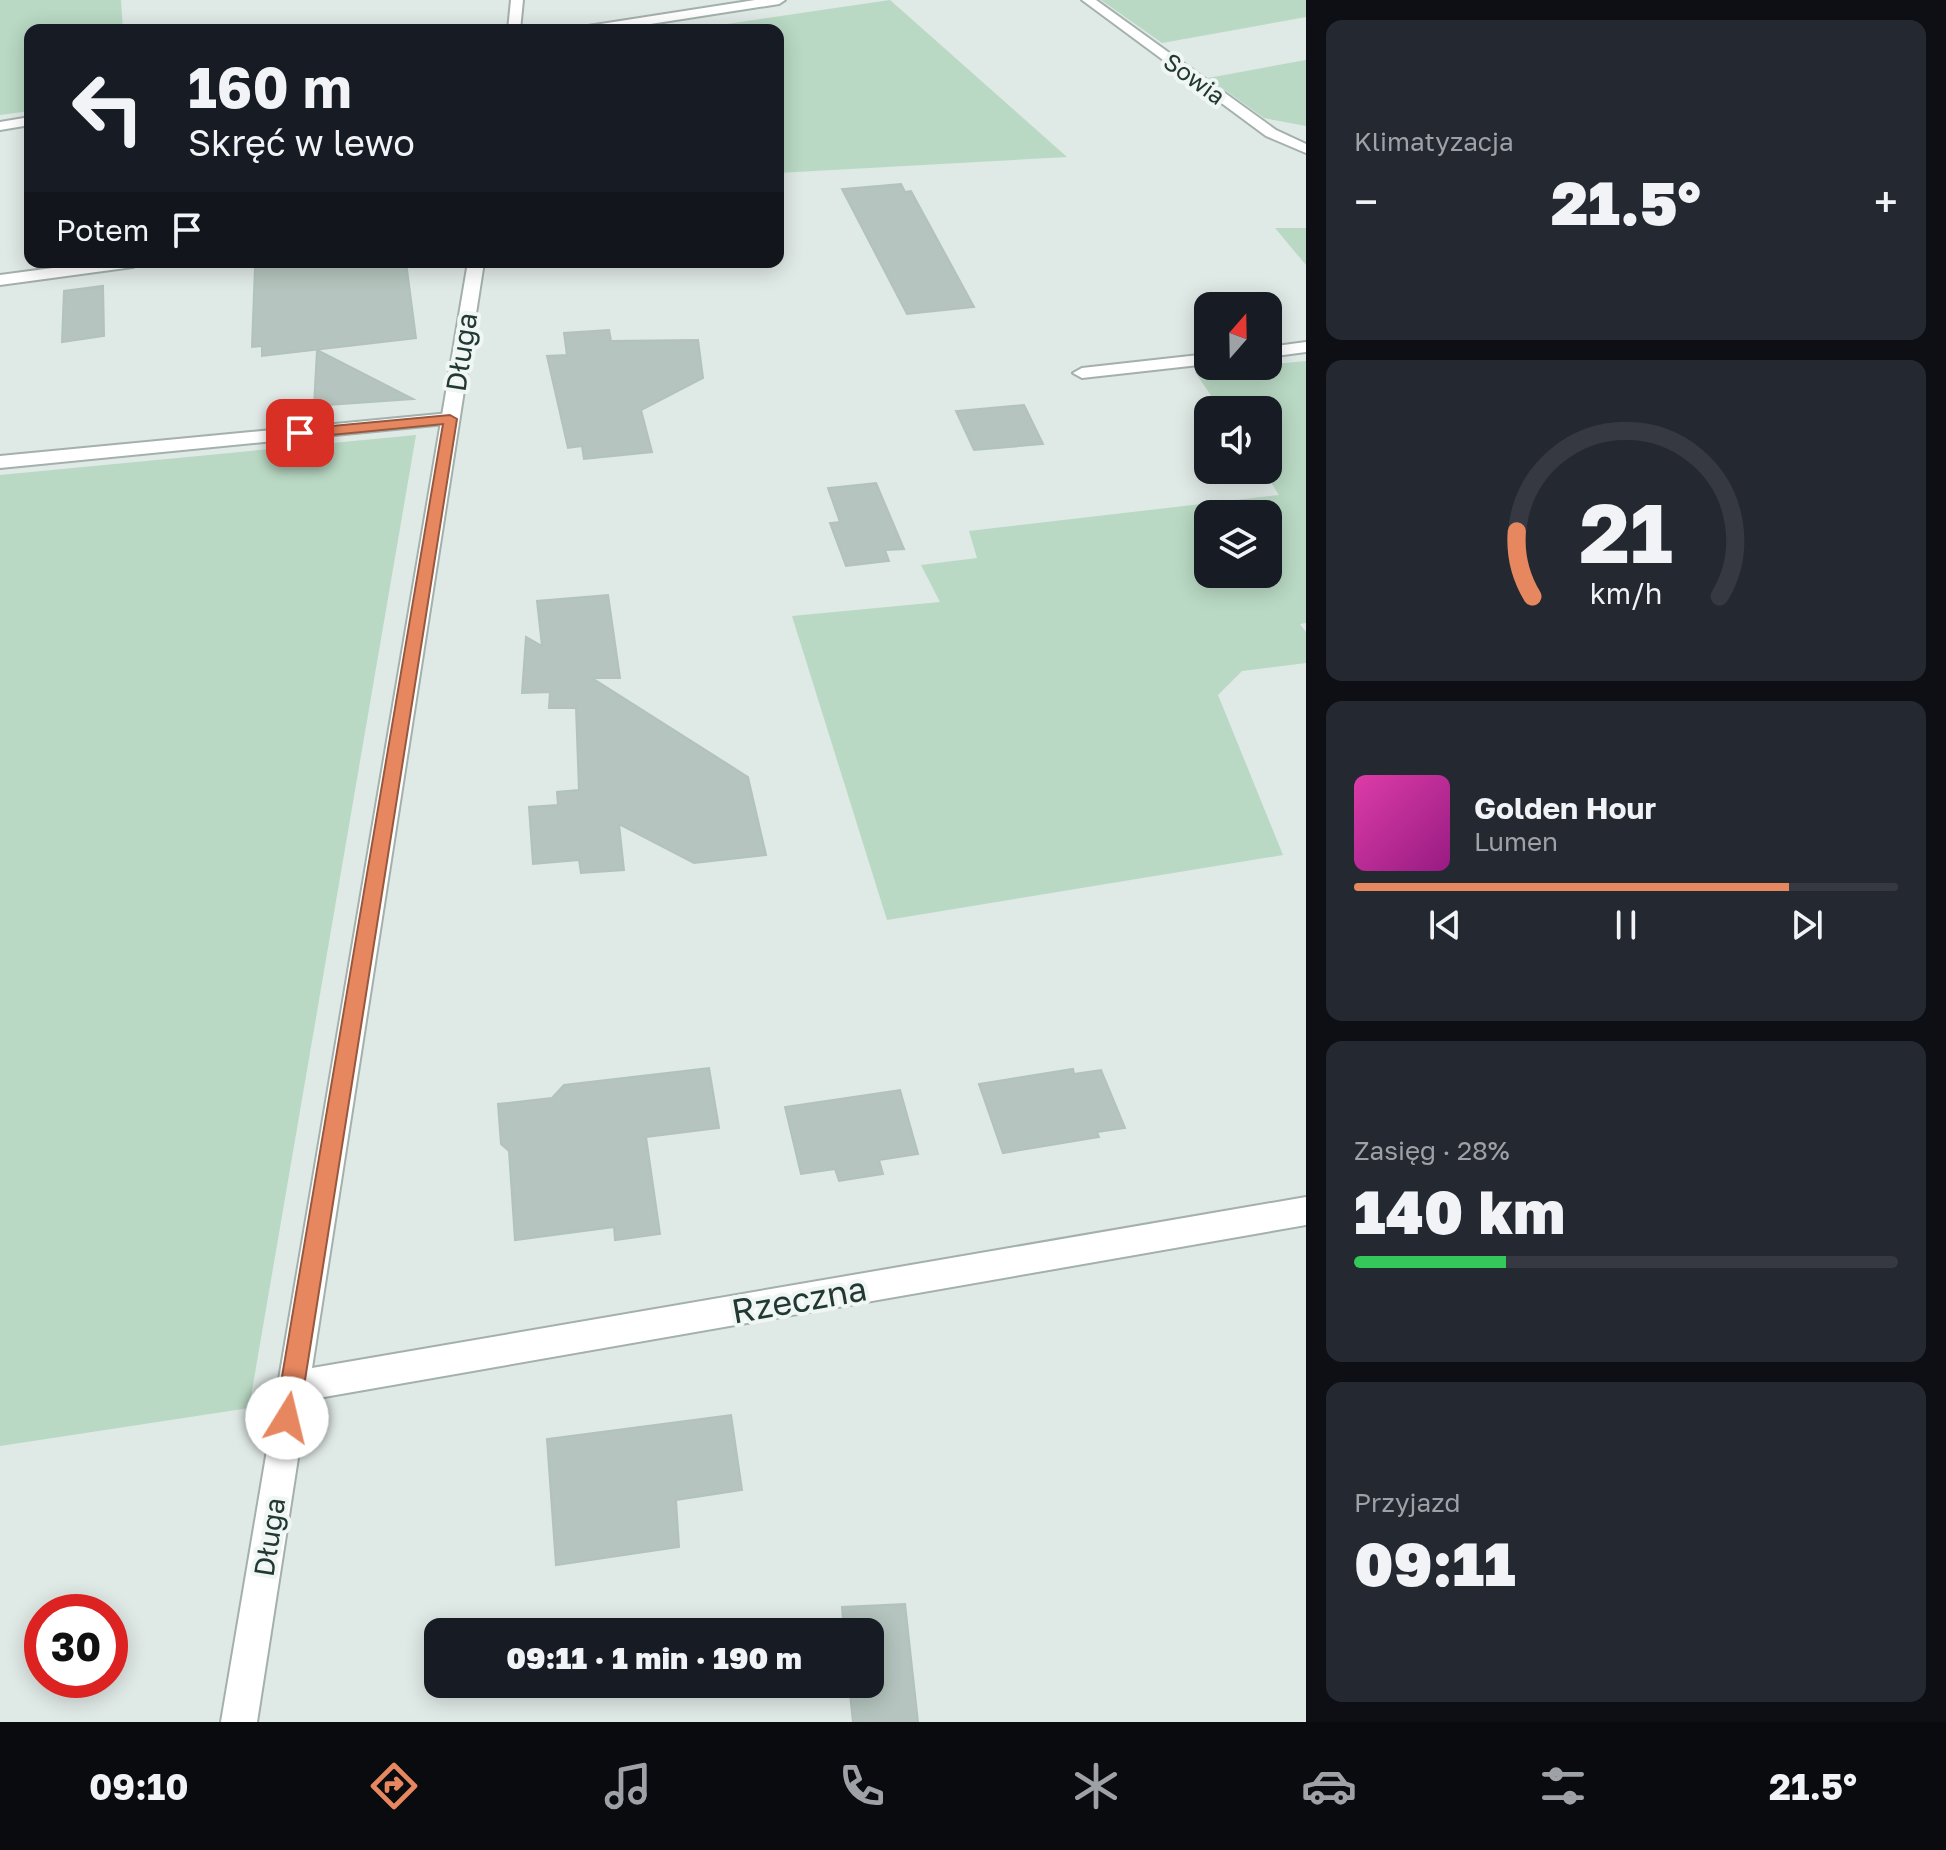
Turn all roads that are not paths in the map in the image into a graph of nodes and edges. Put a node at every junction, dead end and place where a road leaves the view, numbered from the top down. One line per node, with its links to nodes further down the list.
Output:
1 (517, 0): 4 (street)
2 (779, 0): 5 (street)
3 (1088, 0): 8 (street, Sowia)
4 (515, 24)
5 (626, 24)
6 (24, 122): 7 (street)
7 (0, 126)
8 (1306, 149)
9 (89, 268): 11 (street)
10 (475, 268): 16 (street, Długa)
11 (0, 280)
12 (1306, 347): 13 (street)
13 (1282, 350)
14 (1194, 361): 15 (street)
15 (1082, 373)
16 (450, 419): 17 (street); 19 (street, Długa)
17 (0, 462)
18 (1306, 1211): 19 (street, Rzeczna)
19 (292, 1387): 20 (street, Długa)
20 (239, 1722)

